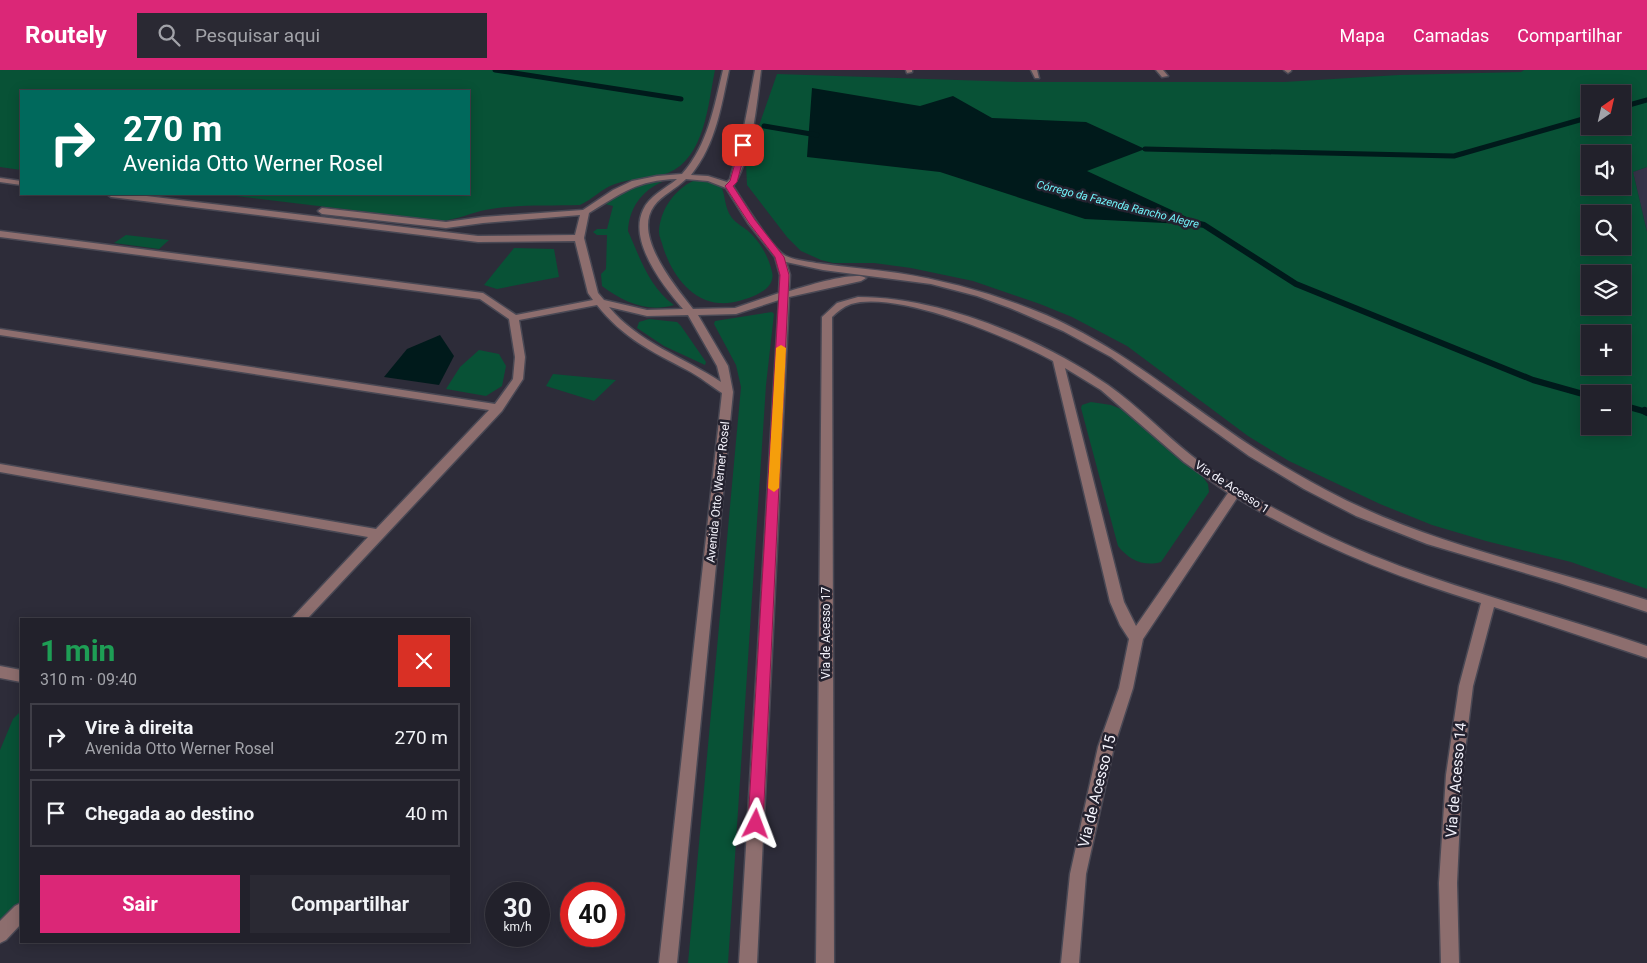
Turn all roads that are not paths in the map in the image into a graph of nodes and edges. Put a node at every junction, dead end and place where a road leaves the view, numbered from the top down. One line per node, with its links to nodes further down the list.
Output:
1 (726, 70): 5 (street, Avenida Otto Werner Rosel)
2 (758, 70): 8 (street)
3 (0, 173): 4 (street)
4 (20, 176)
5 (684, 178): 8 (street); 11 (street); 21 (street, Avenida Otto Werner Rosel)
6 (0, 180): 7 (street)
7 (20, 183)
8 (729, 186): 16 (street)
9 (119, 195): 15 (street)
10 (184, 195): 12 (street)
11 (585, 212): 12 (street); 14 (street)
12 (483, 220): 15 (street); 15 (street)
13 (0, 234): 22 (street)
14 (579, 238): 15 (street); 19 (street)
15 (478, 239)
16 (780, 257): 17 (street); 18 (street)
17 (896, 276): 18 (street); 31 (street)
18 (784, 295): 21 (street); 41 (street)
19 (599, 302): 21 (street); 22 (street); 25 (street)
20 (838, 307): 24 (street, Via de Acesso 1); 42 (street, Via de Acesso 17)
21 (690, 312): 25 (street, Avenida Otto Werner Rosel)
22 (514, 318): 26 (street)
23 (0, 332): 26 (street)
24 (1058, 361): 28 (street, Via de Acesso 1); 33 (street)
25 (728, 392): 40 (street, Avenida Otto Werner Rosel)
26 (498, 408): 29 (street)
27 (0, 468): 29 (street)
28 (1237, 490): 30 (street, Via de Acesso 1); 33 (street, Via de Acesso 15)
29 (378, 534): 32 (street)
30 (1490, 600): 34 (street, Via de Acesso 1); 44 (street, Via de Acesso 14)
31 (1647, 606)
32 (299, 618)
33 (1136, 638): 39 (street, Via de Acesso 15)
34 (1647, 652)
35 (1, 675): 36 (street)
36 (20, 676)
37 (20, 913): 38 (street)
38 (0, 934)
39 (1070, 954): 43 (street, Via de Acesso 15)
40 (668, 963)
41 (748, 963)
42 (824, 963)
43 (1064, 963)
44 (1450, 963)

